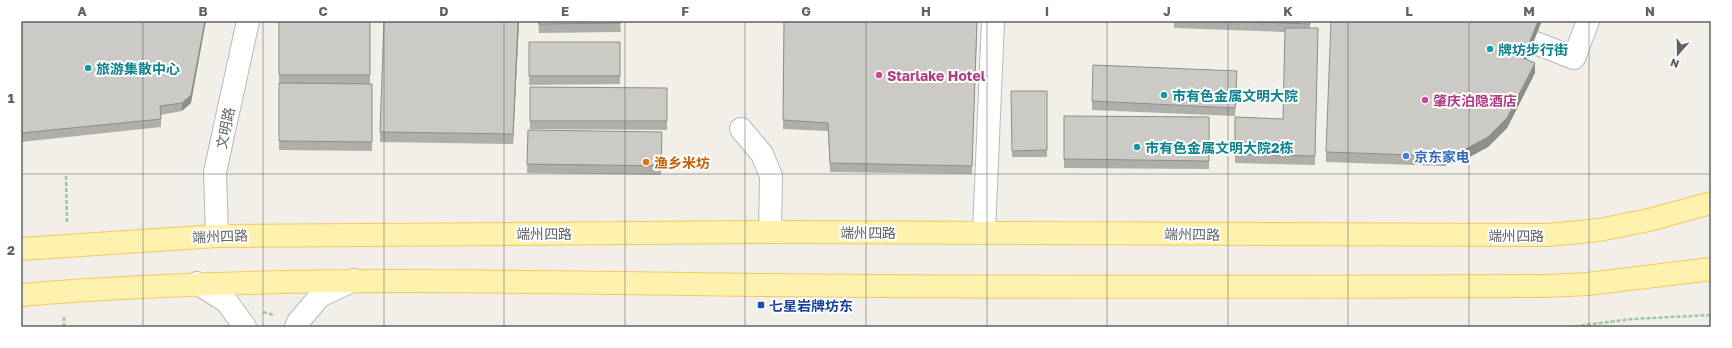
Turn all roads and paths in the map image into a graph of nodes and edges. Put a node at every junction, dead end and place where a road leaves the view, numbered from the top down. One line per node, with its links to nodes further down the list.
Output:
1 (248, 21): 10 (street, 文明路)
2 (993, 21): 9 (street)
3 (1479, 21): 4 (street)
4 (1588, 21)
5 (66, 176): 11 (path)
6 (771, 176): 8 (street)
7 (1711, 203): 9 (main road, 端州四路)
8 (770, 232): 9 (main road, 端州四路); 10 (main road, 端州四路)
9 (984, 232)
10 (217, 236): 11 (main road, 端州四路)
11 (67, 244): 12 (main road, 端州四路)
12 (21, 249)
13 (1711, 268): 14 (main road)
14 (354, 280): 15 (main road); 19 (street)
15 (197, 283): 16 (main road); 18 (street)
16 (21, 295)
17 (1711, 315): 20 (path)
18 (245, 327)
19 (296, 327)
20 (1569, 327)

